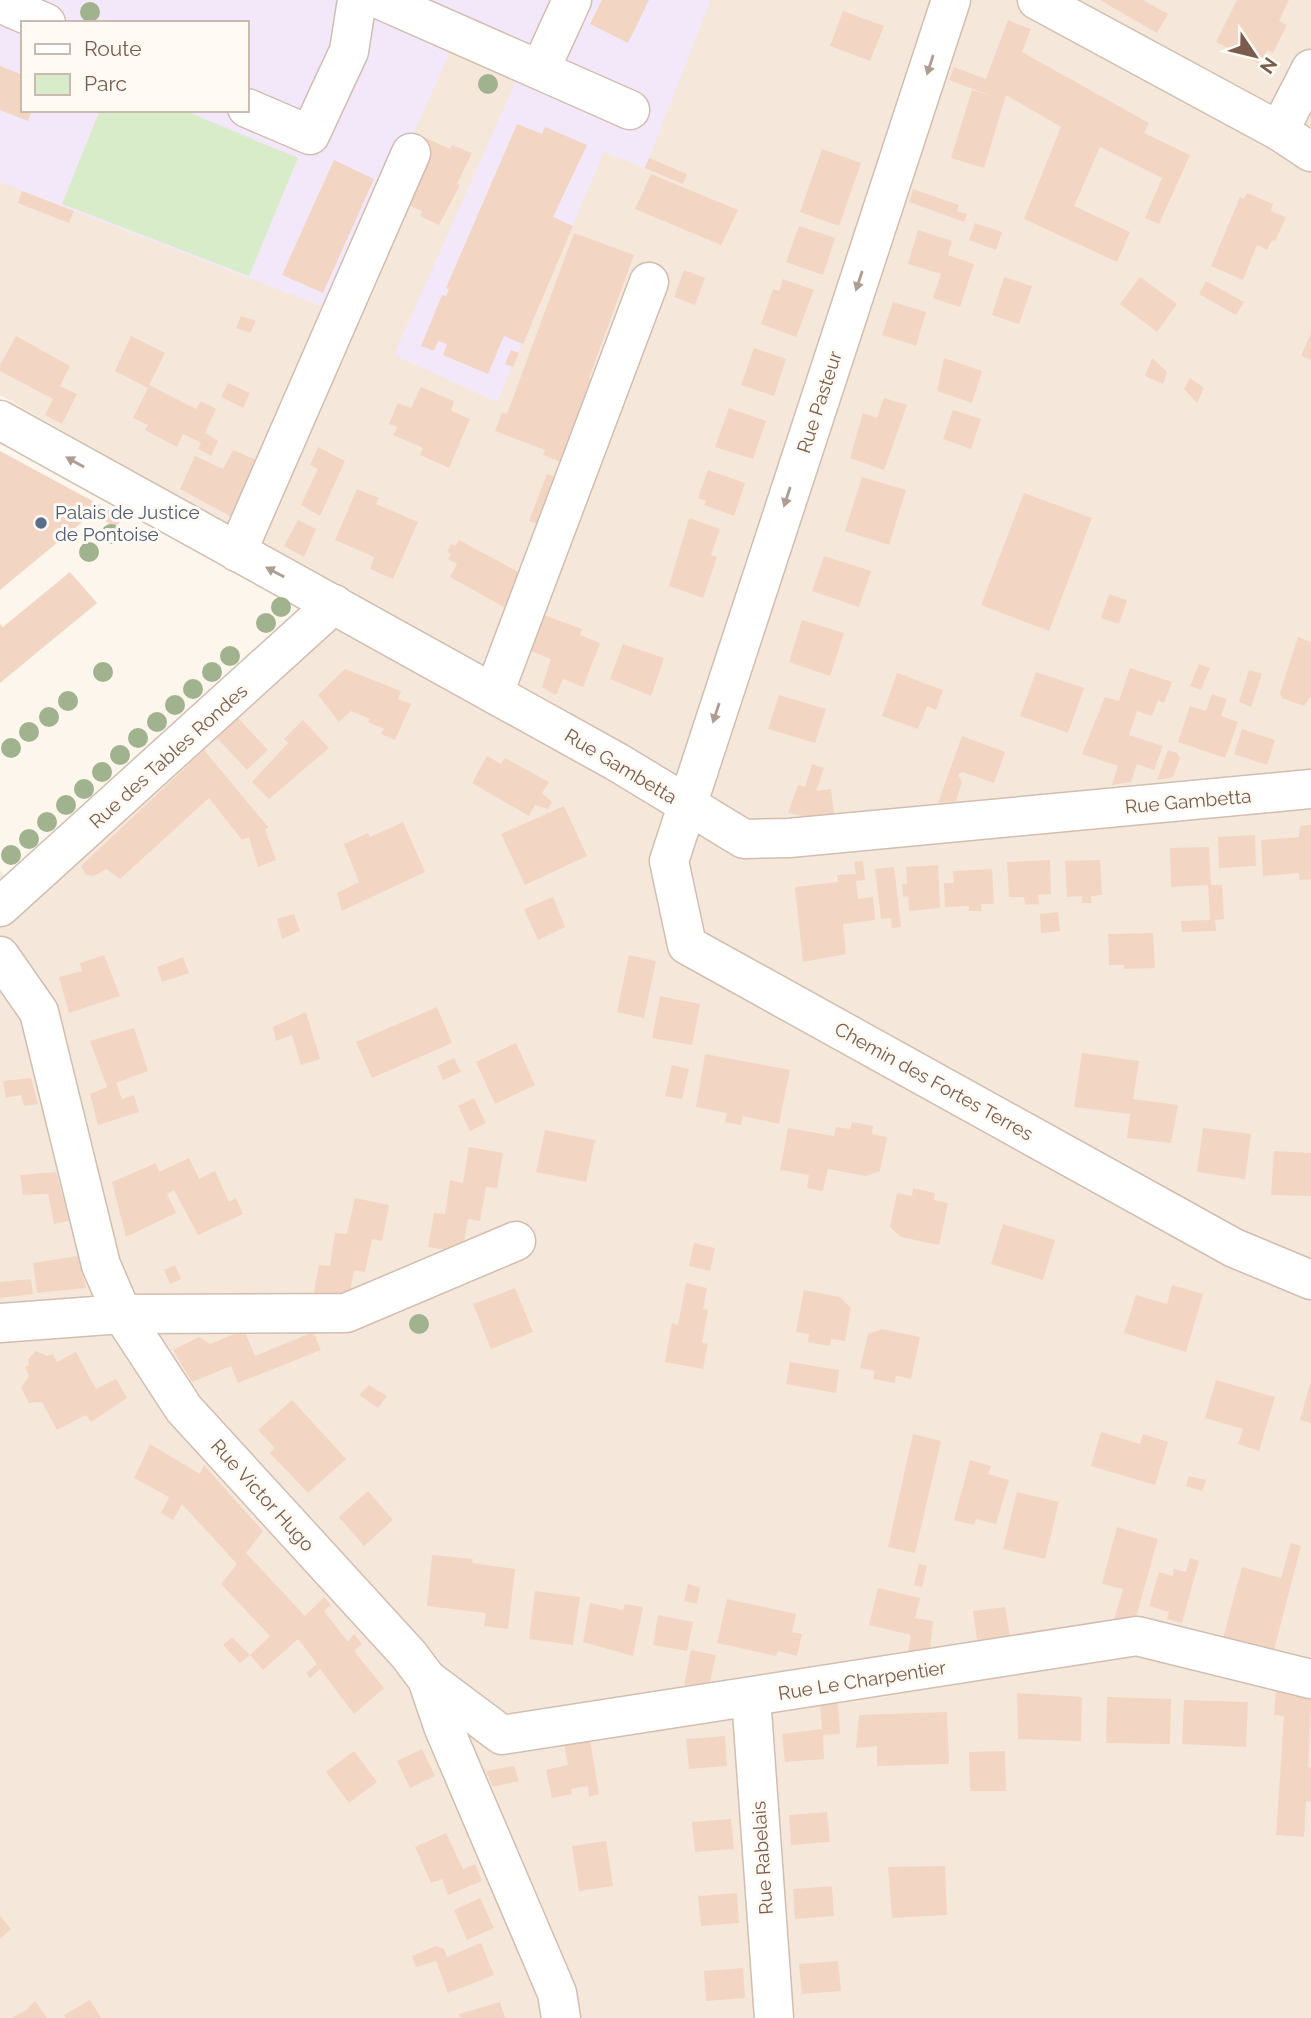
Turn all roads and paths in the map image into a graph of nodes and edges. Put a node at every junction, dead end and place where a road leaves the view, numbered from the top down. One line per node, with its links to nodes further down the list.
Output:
1 (357, 0): 10 (street)
2 (381, 0): 9 (street)
3 (572, 0): 9 (street)
4 (951, 0): 21 (street, Rue Pasteur, one-way to 21)
5 (1037, 0): 12 (street)
6 (11, 8): 7 (street)
7 (41, 21)
8 (1311, 69): 12 (street)
9 (540, 70): 11 (street)
10 (248, 108)
11 (631, 110)
12 (1279, 131): 13 (street)
13 (1311, 152)
14 (411, 153): 17 (street)
15 (649, 282): 19 (street)
16 (0, 420): 17 (street, Rue Gambetta, one-way to 16)
17 (237, 552): 18 (street, Rue Gambetta, one-way to 17)
18 (334, 604): 19 (street, Rue Gambetta); 22 (street, Rue des Tables Rondes)
19 (494, 693): 21 (street, Rue Gambetta)
20 (1311, 789): 21 (street, Rue Gambetta)
21 (686, 804): 25 (street, Chemin des Fortes Terres)
22 (0, 907)
23 (0, 956): 26 (street, Rue Victor Hugo)
24 (516, 1241): 26 (street)
25 (1311, 1280)
26 (122, 1314): 27 (street); 28 (street, Rue Victor Hugo)
27 (0, 1323)
28 (427, 1679): 30 (street, Rue Le Charpentier); 31 (street, Rue Victor Hugo)
29 (1311, 1679): 30 (street, Rue Le Charpentier)
30 (751, 1697): 32 (street, Rue Rabelais)
31 (561, 2018)
32 (774, 2018)

